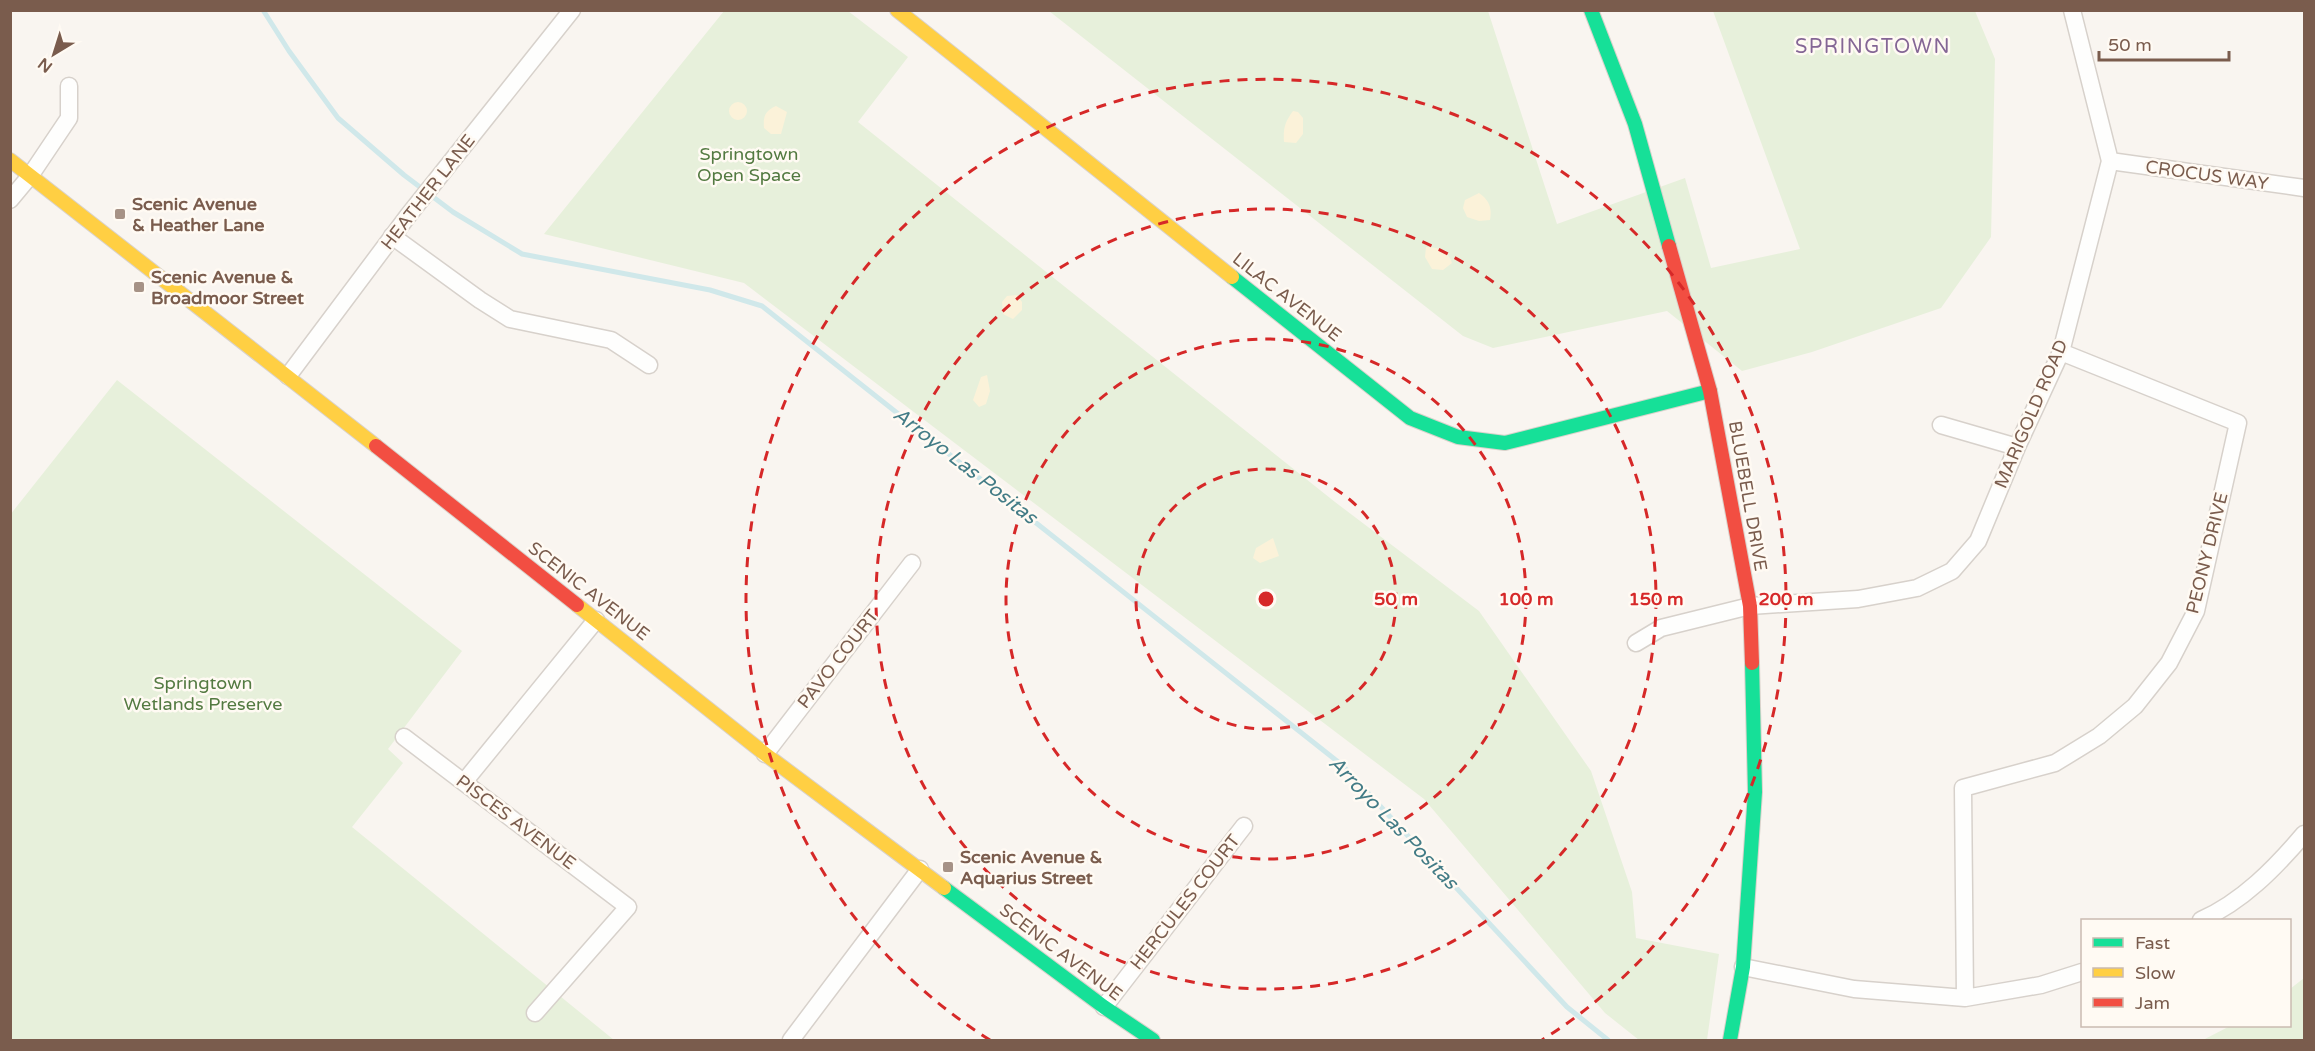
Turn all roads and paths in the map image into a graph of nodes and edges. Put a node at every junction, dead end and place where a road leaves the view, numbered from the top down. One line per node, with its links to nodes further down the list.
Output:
1 (572, 10): 11 (street, HEATHER LANE)
2 (897, 10): 15 (street, LILAC AVENUE)
3 (1591, 10): 15 (street, BLUEBELL DRIVE)
4 (2072, 10): 7 (street, MARIGOLD ROAD)
5 (69, 86): 8 (street)
6 (10, 160): 8 (street, SCENIC AVENUE)
7 (2110, 161): 9 (street, CROCUS WAY); 12 (street, MARIGOLD ROAD)
8 (30, 176): 10 (street); 14 (street, SCENIC AVENUE)
9 (2304, 188)
10 (10, 200)
11 (392, 236): 13 (street); 14 (street, HEATHER LANE)
12 (2061, 352): 17 (street, MARIGOLD ROAD); 31 (street, PEONY DRIVE)
13 (649, 365)
14 (288, 376): 20 (street, SCENIC AVENUE)
15 (1710, 391): 19 (street, BLUEBELL DRIVE)
16 (1941, 425): 17 (street)
17 (2017, 447): 19 (street, MARIGOLD ROAD)
18 (912, 564): 23 (street, PAVO COURT)
19 (1750, 606): 21 (street, MARIGOLD ROAD); 29 (street, BLUEBELL DRIVE)
20 (596, 620): 23 (street, SCENIC AVENUE); 24 (street)
21 (1636, 643)
22 (404, 736): 24 (street, PISCES AVENUE)
23 (765, 754): 27 (street, SCENIC AVENUE)
24 (464, 782): 33 (street, PISCES AVENUE)
25 (1244, 826): 32 (street, HERCULES COURT)
26 (2304, 834): 28 (street)
27 (920, 869): 32 (street, SCENIC AVENUE); 34 (street)
28 (2205, 919)
29 (1743, 967): 31 (street); 36 (street, BLUEBELL DRIVE)
30 (2081, 972): 31 (street)
31 (1965, 998)
32 (1104, 1007): 35 (street, SCENIC AVENUE)
33 (535, 1013)
34 (793, 1040)
35 (1154, 1041)
36 (1730, 1041)

